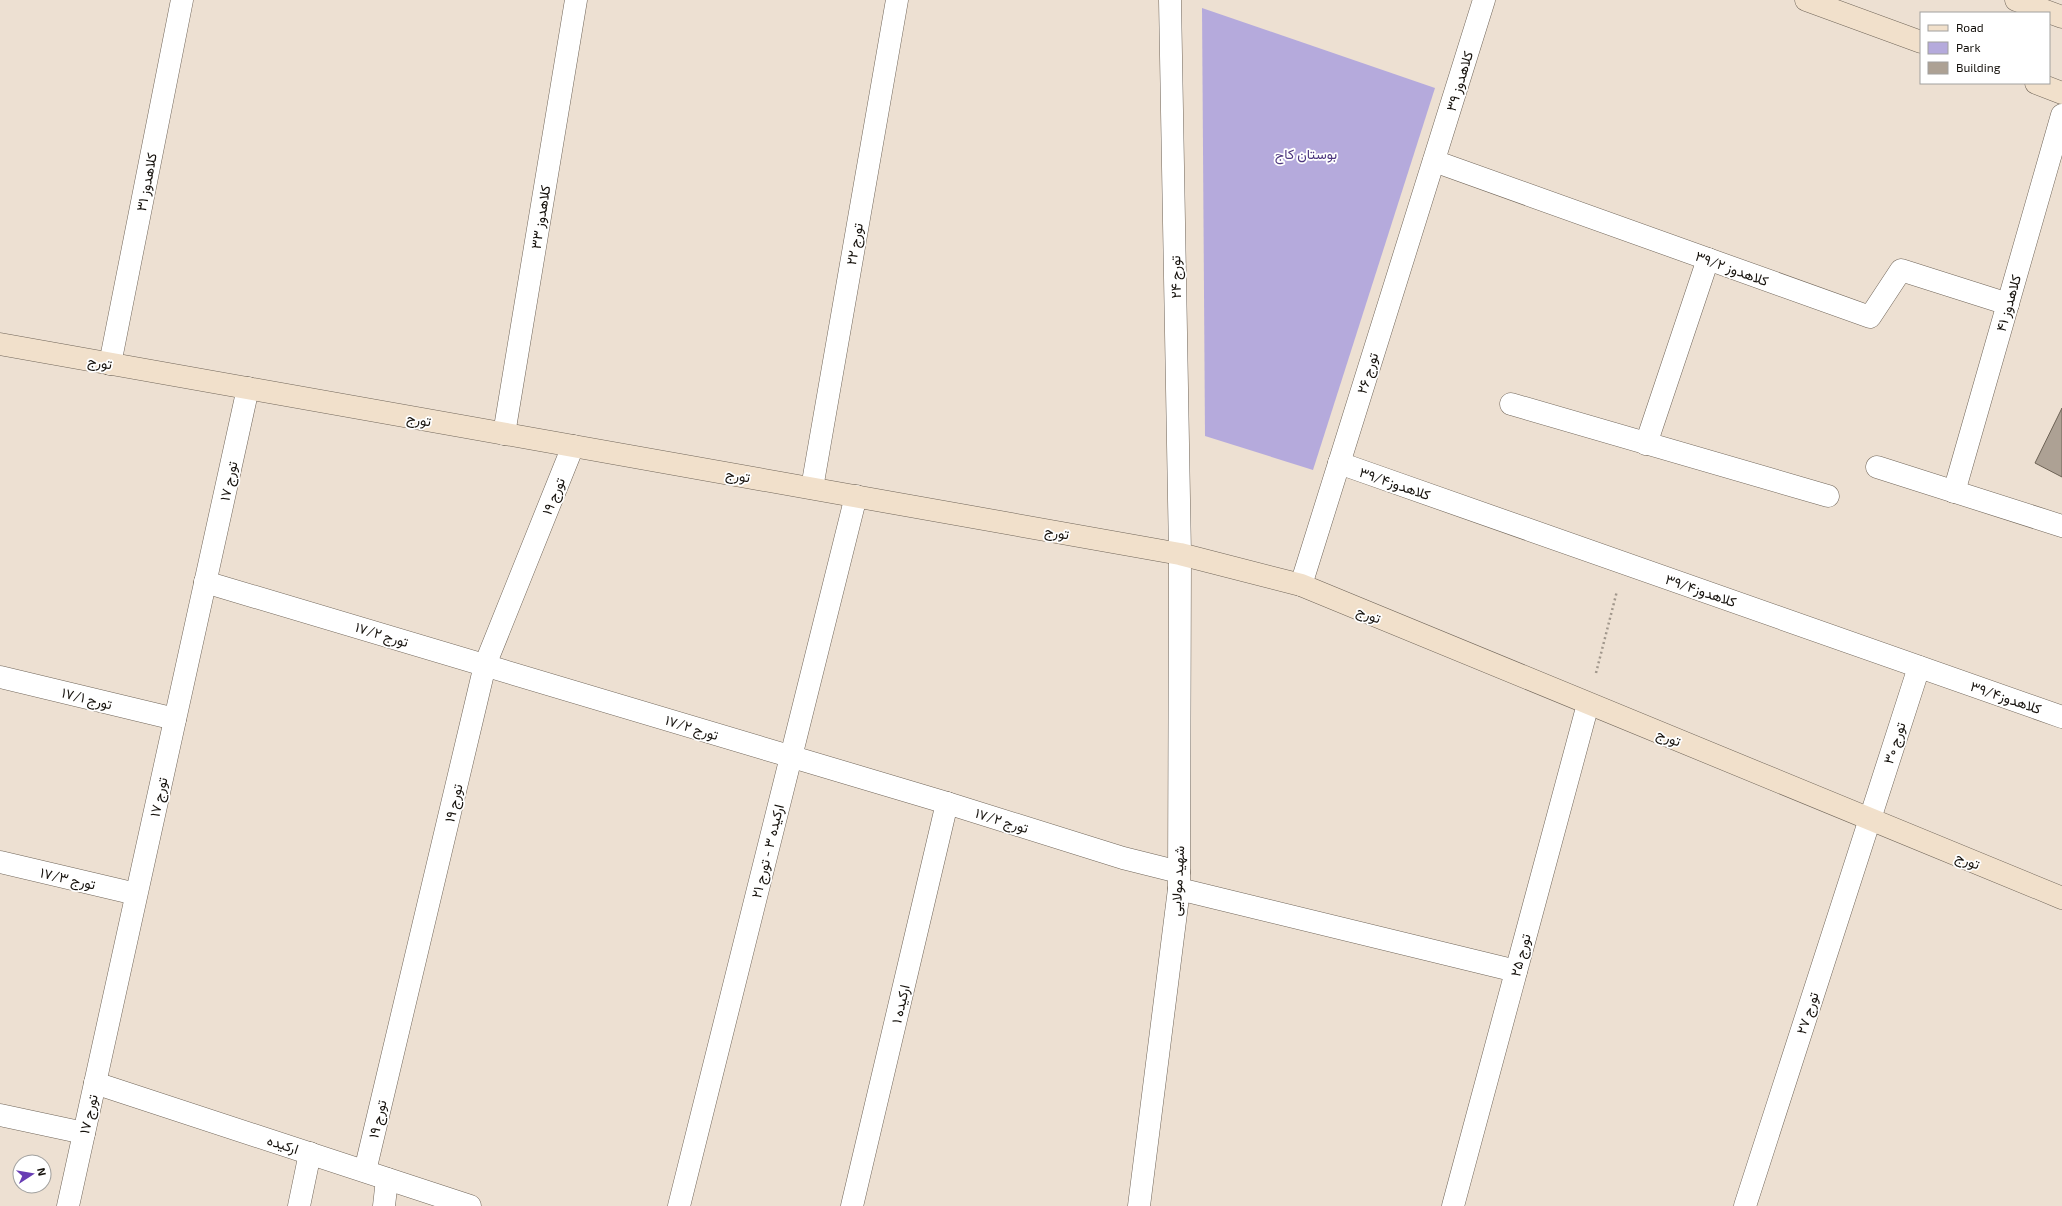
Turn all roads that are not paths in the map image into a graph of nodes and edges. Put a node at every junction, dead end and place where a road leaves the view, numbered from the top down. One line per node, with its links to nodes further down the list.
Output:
1 (182, 0): 19 (street, کلاهدوز ۳۱)
2 (576, 0): 22 (street, کلاهدوز ۳۳)
3 (897, 0): 27 (street, تورج ۲۲)
4 (1170, 0): 32 (street, تورج ۲۴)
5 (1484, 0): 15 (street, کلاهدوز ۳۹)
6 (1806, 0): 11 (street)
7 (2016, 0): 8 (street)
8 (2048, 12)
9 (2050, 13): 10 (street)
10 (2062, 17)
11 (1920, 42)
12 (2039, 84): 13 (street)
13 (2062, 92)
14 (2062, 115): 17 (street, کلاهدوز ۴۱)
15 (1434, 161): 16 (street, کلاهدوز ۳۹/۲); 25 (street, تورج ۲۶)
16 (1708, 259): 17 (street, کلاهدوز ۳۹/۲); 23 (street)
17 (2008, 304): 28 (street, کلاهدوز ۴۱)
18 (0, 344): 19 (street, تورج)
19 (110, 364): 20 (street, تورج)
20 (248, 388): 22 (street, تورج); 33 (street, تورج ۱۷)
21 (1511, 404): 23 (street)
22 (504, 434): 24 (street, تورج)
23 (1646, 444): 30 (street)
24 (573, 446): 27 (street, تورج); 35 (street, تورج ۱۹)
25 (1339, 463): 34 (street, تورج ۲۶); 36 (street, کلاهدوز۳۹/۴)
26 (1877, 467): 28 (street)
27 (812, 488): 29 (street, تورج)
28 (1954, 492): 31 (street)
29 (856, 496): 32 (street, تورج); 41 (street, ارکیده ۳ - تورج ۲۱)
30 (1828, 496)
31 (2062, 526)
32 (1180, 554): 34 (street, تورج); 45 (street, شهید مولایی)
33 (205, 582): 35 (street, تورج ۱۷/۲); 40 (street, تورج ۱۷)
34 (1301, 586): 38 (street, تورج)
35 (486, 665): 41 (street, تورج ۱۷/۲); 53 (street, تورج ۱۹)
36 (1919, 667): 39 (street, کلاهدوز۳۹/۴); 43 (street, تورج ۳۰)
37 (0, 677): 40 (street, تورج ۱۷/۱)
38 (1588, 704): 43 (street, تورج); 48 (street, تورج ۲۵)
39 (2062, 717)
40 (175, 719): 46 (street, تورج ۱۷)
41 (791, 756): 42 (street, تورج ۱۷/۲); 59 (street, ارکیده ۳ - تورج ۲۱)
42 (947, 803): 45 (street, تورج ۱۷/۲); 60 (street, ارکیده ۱)
43 (1869, 819): 47 (street, تورج); 63 (street, تورج ۲۷)
44 (0, 862): 46 (street, تورج ۱۷/۳)
45 (1179, 881): 48 (street, تورج ۱۷/۲); 61 (street, شهید مولایی)
46 (136, 894): 49 (street, تورج ۱۷)
47 (2062, 898)
48 (1516, 971): 62 (street, تورج ۲۵)
49 (95, 1083): 51 (street, تورج ۱۷); 52 (street, ارکیده)
50 (0, 1115): 51 (street)
51 (84, 1133): 55 (street, تورج ۱۷)
52 (310, 1153): 53 (street, ارکیده); 56 (street)
53 (365, 1171): 54 (street, ارکیده)
54 (387, 1179): 57 (street); 58 (street, ارکیده)
55 (68, 1206)
56 (299, 1206)
57 (384, 1206)
58 (470, 1206)
59 (678, 1206)
60 (852, 1206)
61 (1139, 1206)
62 (1453, 1206)
63 (1745, 1206)

